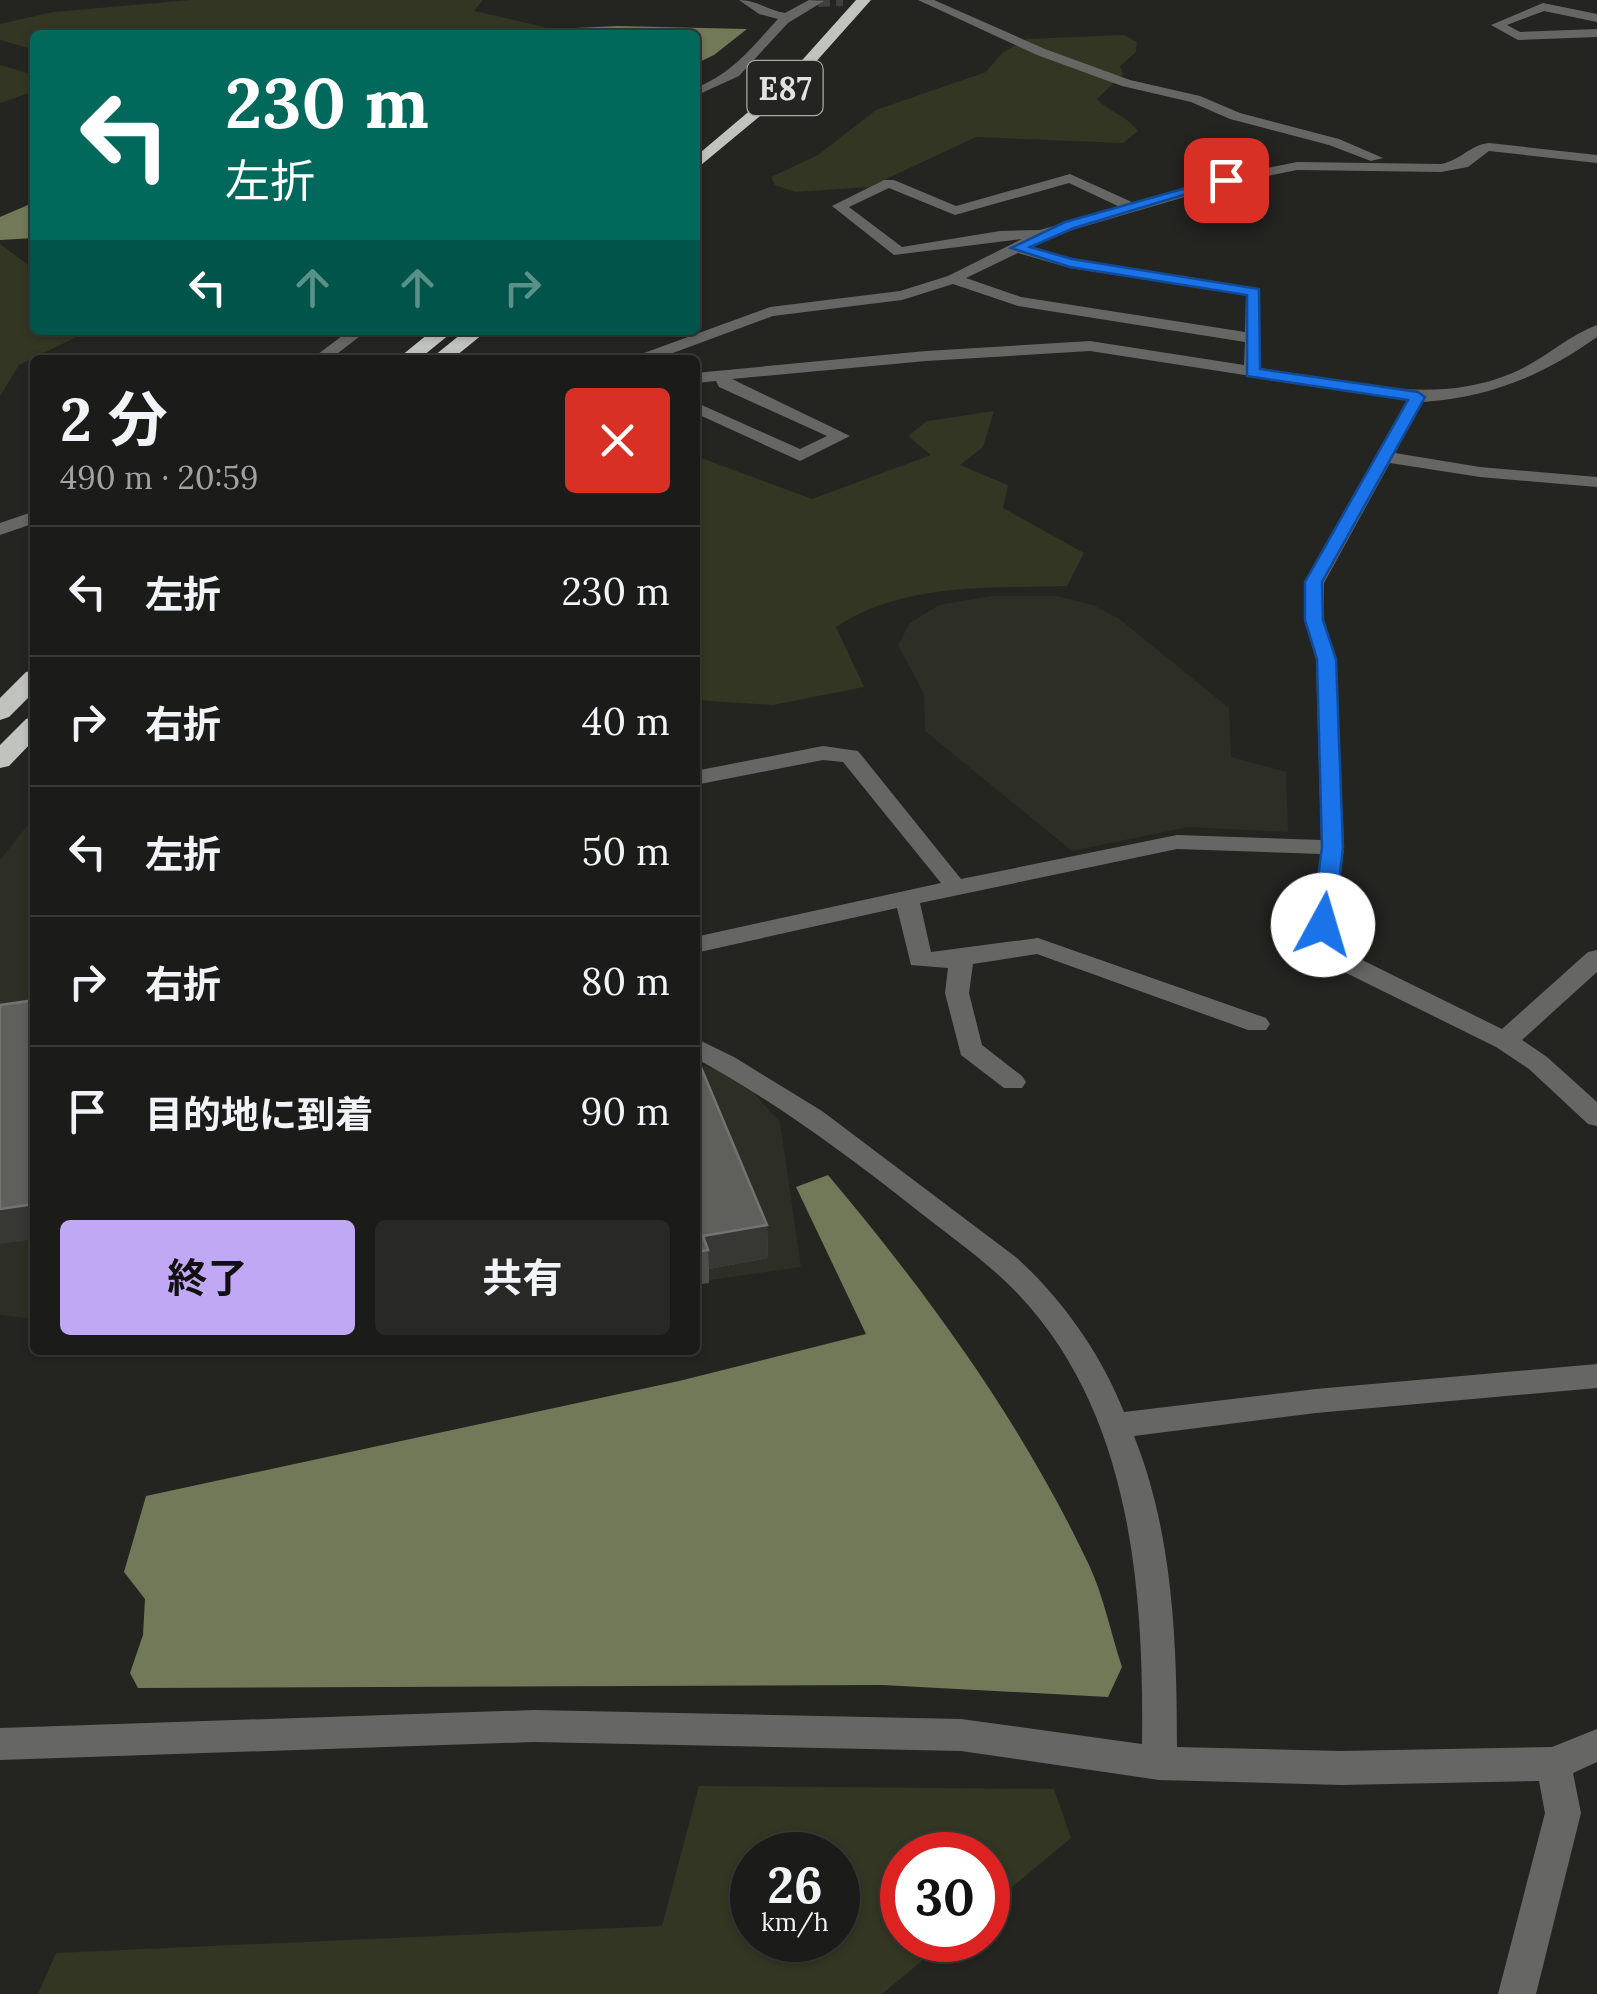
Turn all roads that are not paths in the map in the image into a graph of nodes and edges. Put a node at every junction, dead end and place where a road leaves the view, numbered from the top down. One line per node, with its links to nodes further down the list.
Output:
1 (745, 0): 5 (street)
2 (864, 0): 13 (highway, E87)
3 (924, 0): 14 (street)
4 (826, 9): 5 (street); 8 (highway, E87)
5 (786, 17): 9 (street)
6 (1597, 18): 7 (street)
7 (1597, 33)
8 (786, 60)
9 (700, 90)
10 (734, 108): 11 (highway, E87)
11 (700, 138)
12 (1597, 159): 14 (street)
13 (700, 161)
14 (1389, 165): 15 (street)
15 (1132, 207): 16 (street); 16 (street)
16 (1043, 234): 17 (street)
17 (1018, 248): 18 (street); 23 (street)
18 (953, 280): 23 (street); 27 (street)
19 (1597, 330): 31 (street)
20 (353, 335): 24 (street)
21 (439, 335): 25 (highway)
22 (472, 335): 26 (highway)
23 (1253, 338): 28 (street)
24 (325, 355)
25 (413, 355)
26 (446, 355)
27 (652, 355)
28 (1252, 373): 29 (street); 31 (street)
29 (722, 376): 30 (street); 32 (street)
30 (700, 378)
31 (1418, 397): 33 (street)
32 (700, 410)
33 (1387, 457): 34 (street); 42 (street)
34 (1597, 482)
35 (30, 519): 36 (street)
36 (0, 529)
37 (30, 682): 38 (highway)
38 (0, 712)
39 (30, 729): 40 (highway)
40 (0, 760)
41 (700, 777): 43 (street)
42 (1332, 847): 43 (street); 49 (street)
43 (957, 889): 44 (street)
44 (906, 900): 45 (street); 46 (street)
45 (700, 944)
46 (961, 958): 48 (street); 51 (street)
47 (1597, 958): 49 (street)
48 (1257, 1024)
49 (1505, 1041): 52 (street)
50 (700, 1050): 54 (street)
51 (1013, 1082)
52 (1597, 1117)
53 (1597, 1376): 54 (street)
54 (1118, 1425): 57 (street)
55 (0, 1744): 57 (street)
56 (1597, 1746): 58 (street)
57 (1159, 1763): 58 (street)
58 (1553, 1764): 59 (street)
59 (1517, 1994)

